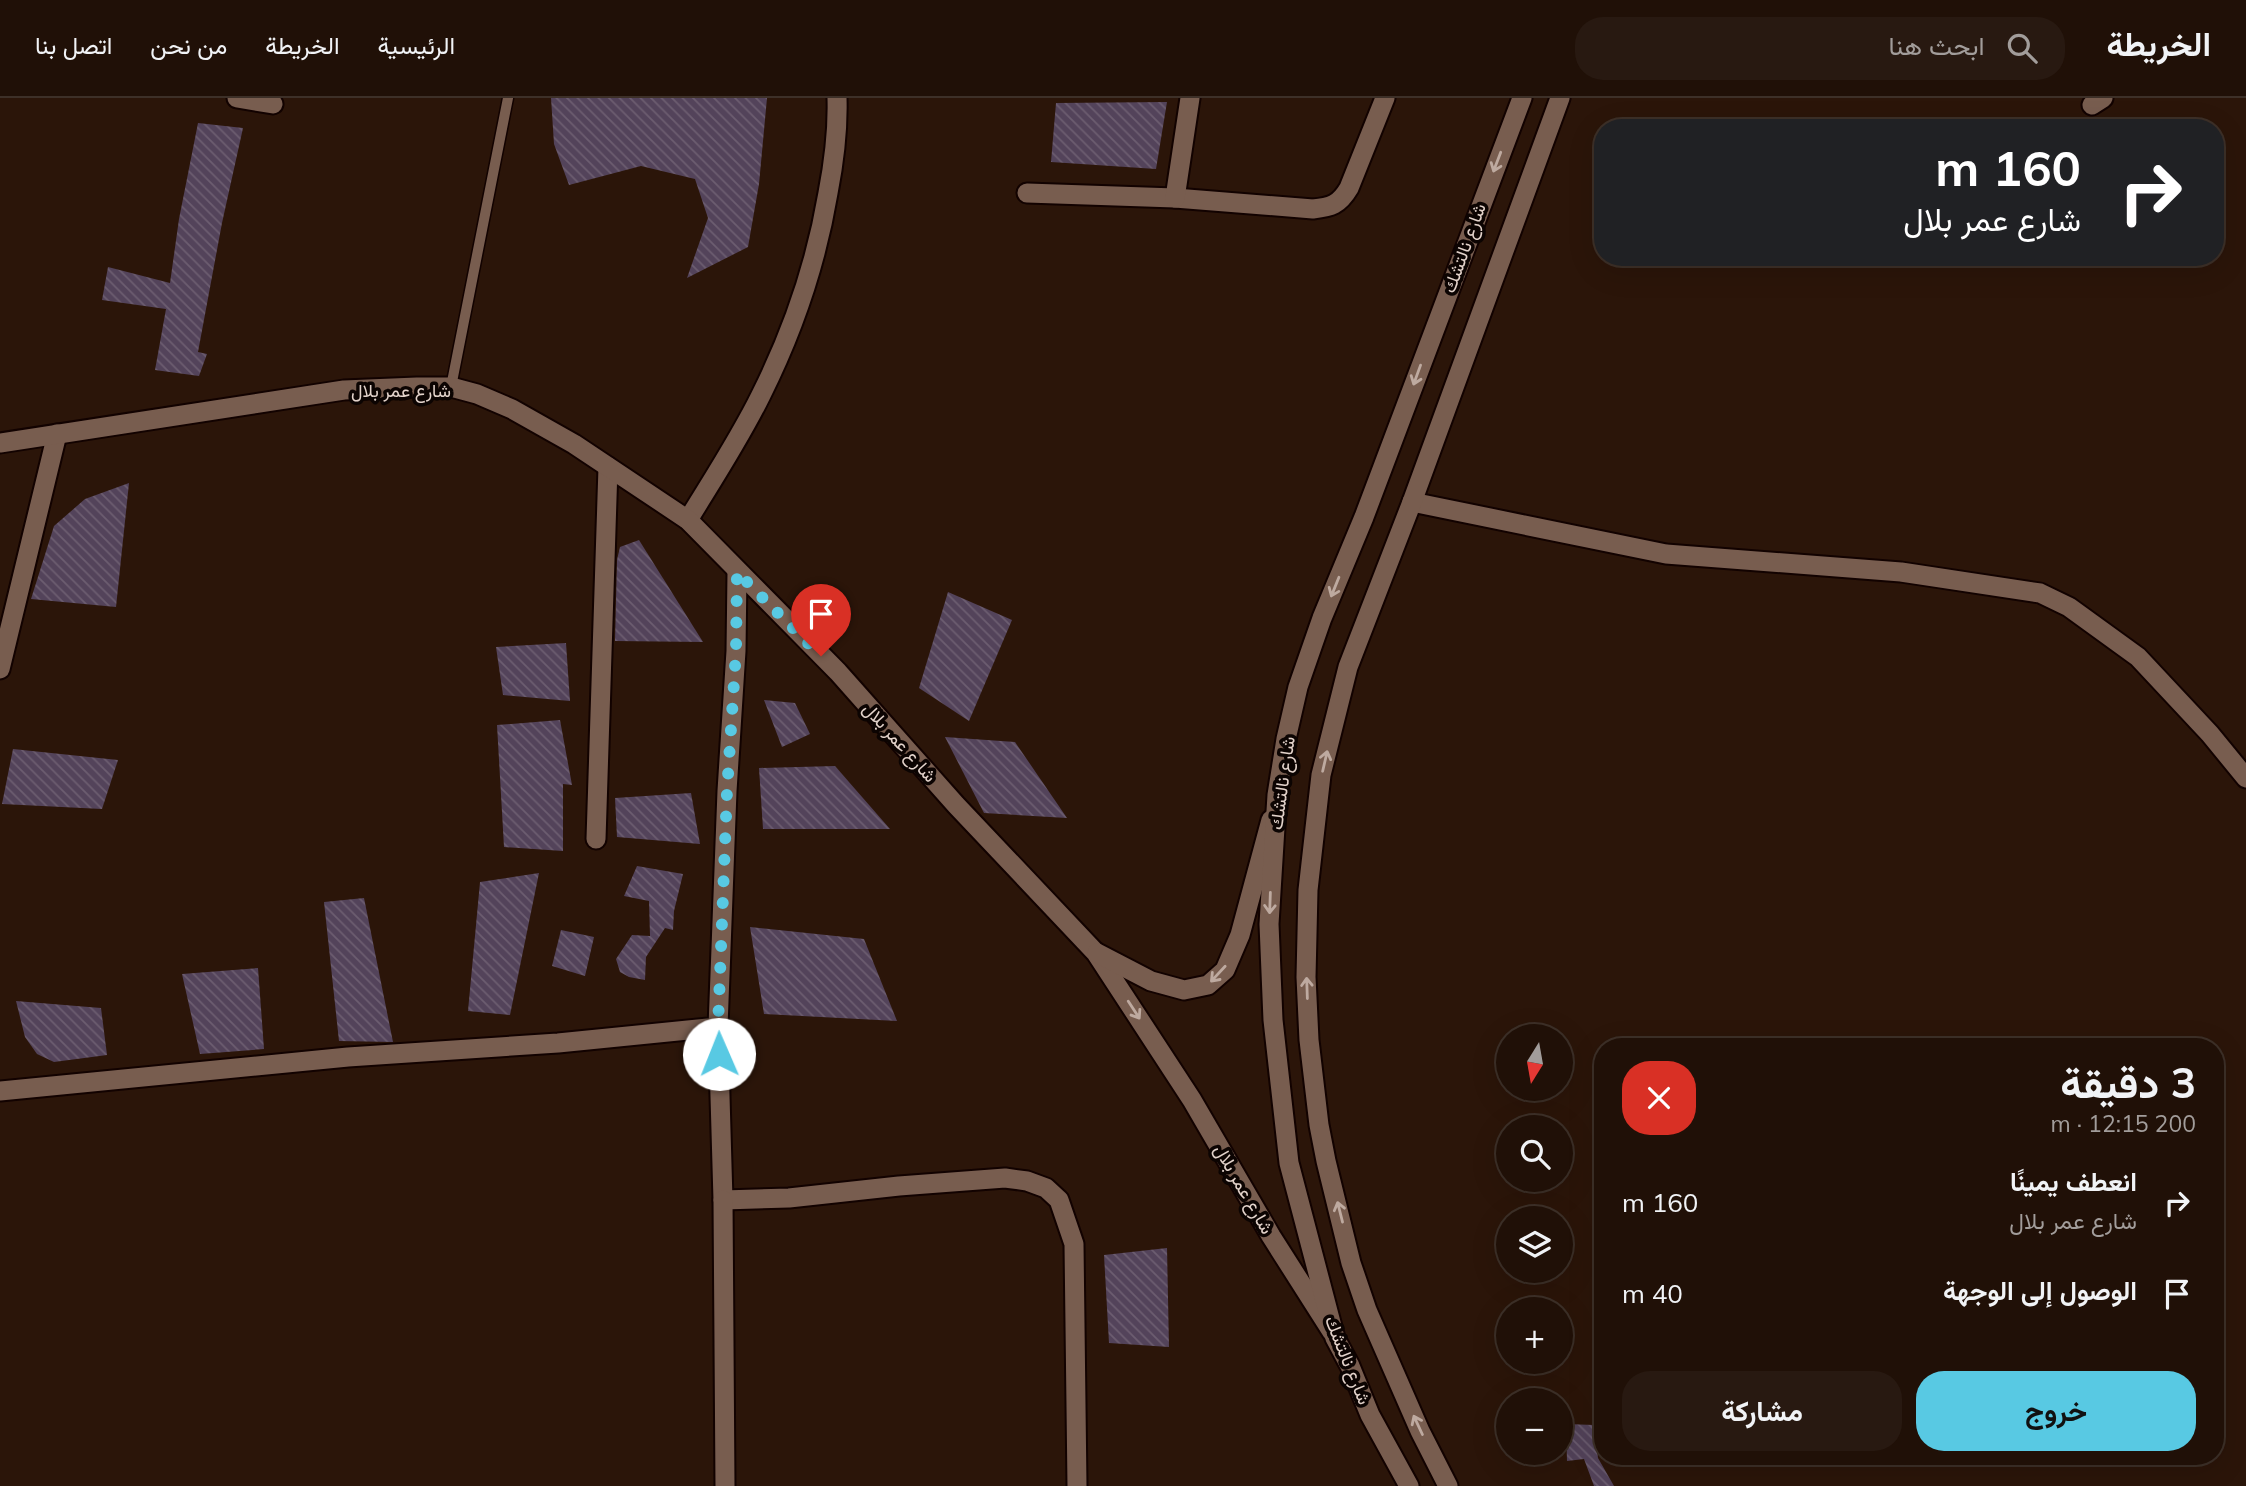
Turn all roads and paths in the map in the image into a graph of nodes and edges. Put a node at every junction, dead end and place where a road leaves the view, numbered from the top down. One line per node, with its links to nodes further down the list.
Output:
1 (237, 98): 8 (street)
2 (508, 98): 11 (lane)
3 (837, 98): 16 (street)
4 (1190, 98): 10 (street)
5 (1385, 98): 10 (street)
6 (1521, 98): 20 (street, شارع نالتشك, one-way to 20)
7 (1560, 98): 15 (street, شارع نالتشك)
8 (273, 104)
9 (1027, 192): 10 (street)
10 (1175, 198)
11 (451, 387): 12 (street, شارع عمر بلال); 14 (street, شارع عمر بلال)
12 (57, 434): 13 (street, شارع عمر بلال); 18 (street)
13 (0, 443)
14 (608, 467): 16 (street, شارع عمر بلال); 21 (street)
15 (1412, 502): 19 (street); 30 (street, شارع نالتشك, one-way to 15)
16 (688, 520): 17 (street, شارع عمر بلال)
17 (737, 572): 22 (street, شارع عمر بلال); 23 (street)
18 (0, 668)
19 (2246, 778)
20 (1278, 795): 22 (street, one-way to 22); 26 (street, شارع نالتشك, one-way to 26)
21 (596, 839)
22 (1096, 953): 26 (street, شارع عمر بلال, one-way to 26)
23 (718, 1027): 24 (street); 25 (street)
24 (0, 1091)
25 (723, 1200): 27 (street); 28 (street)
26 (1335, 1338): 29 (street, شارع نالتشك)
27 (725, 1486)
28 (1077, 1486)
29 (1409, 1486)
30 (1448, 1486)

